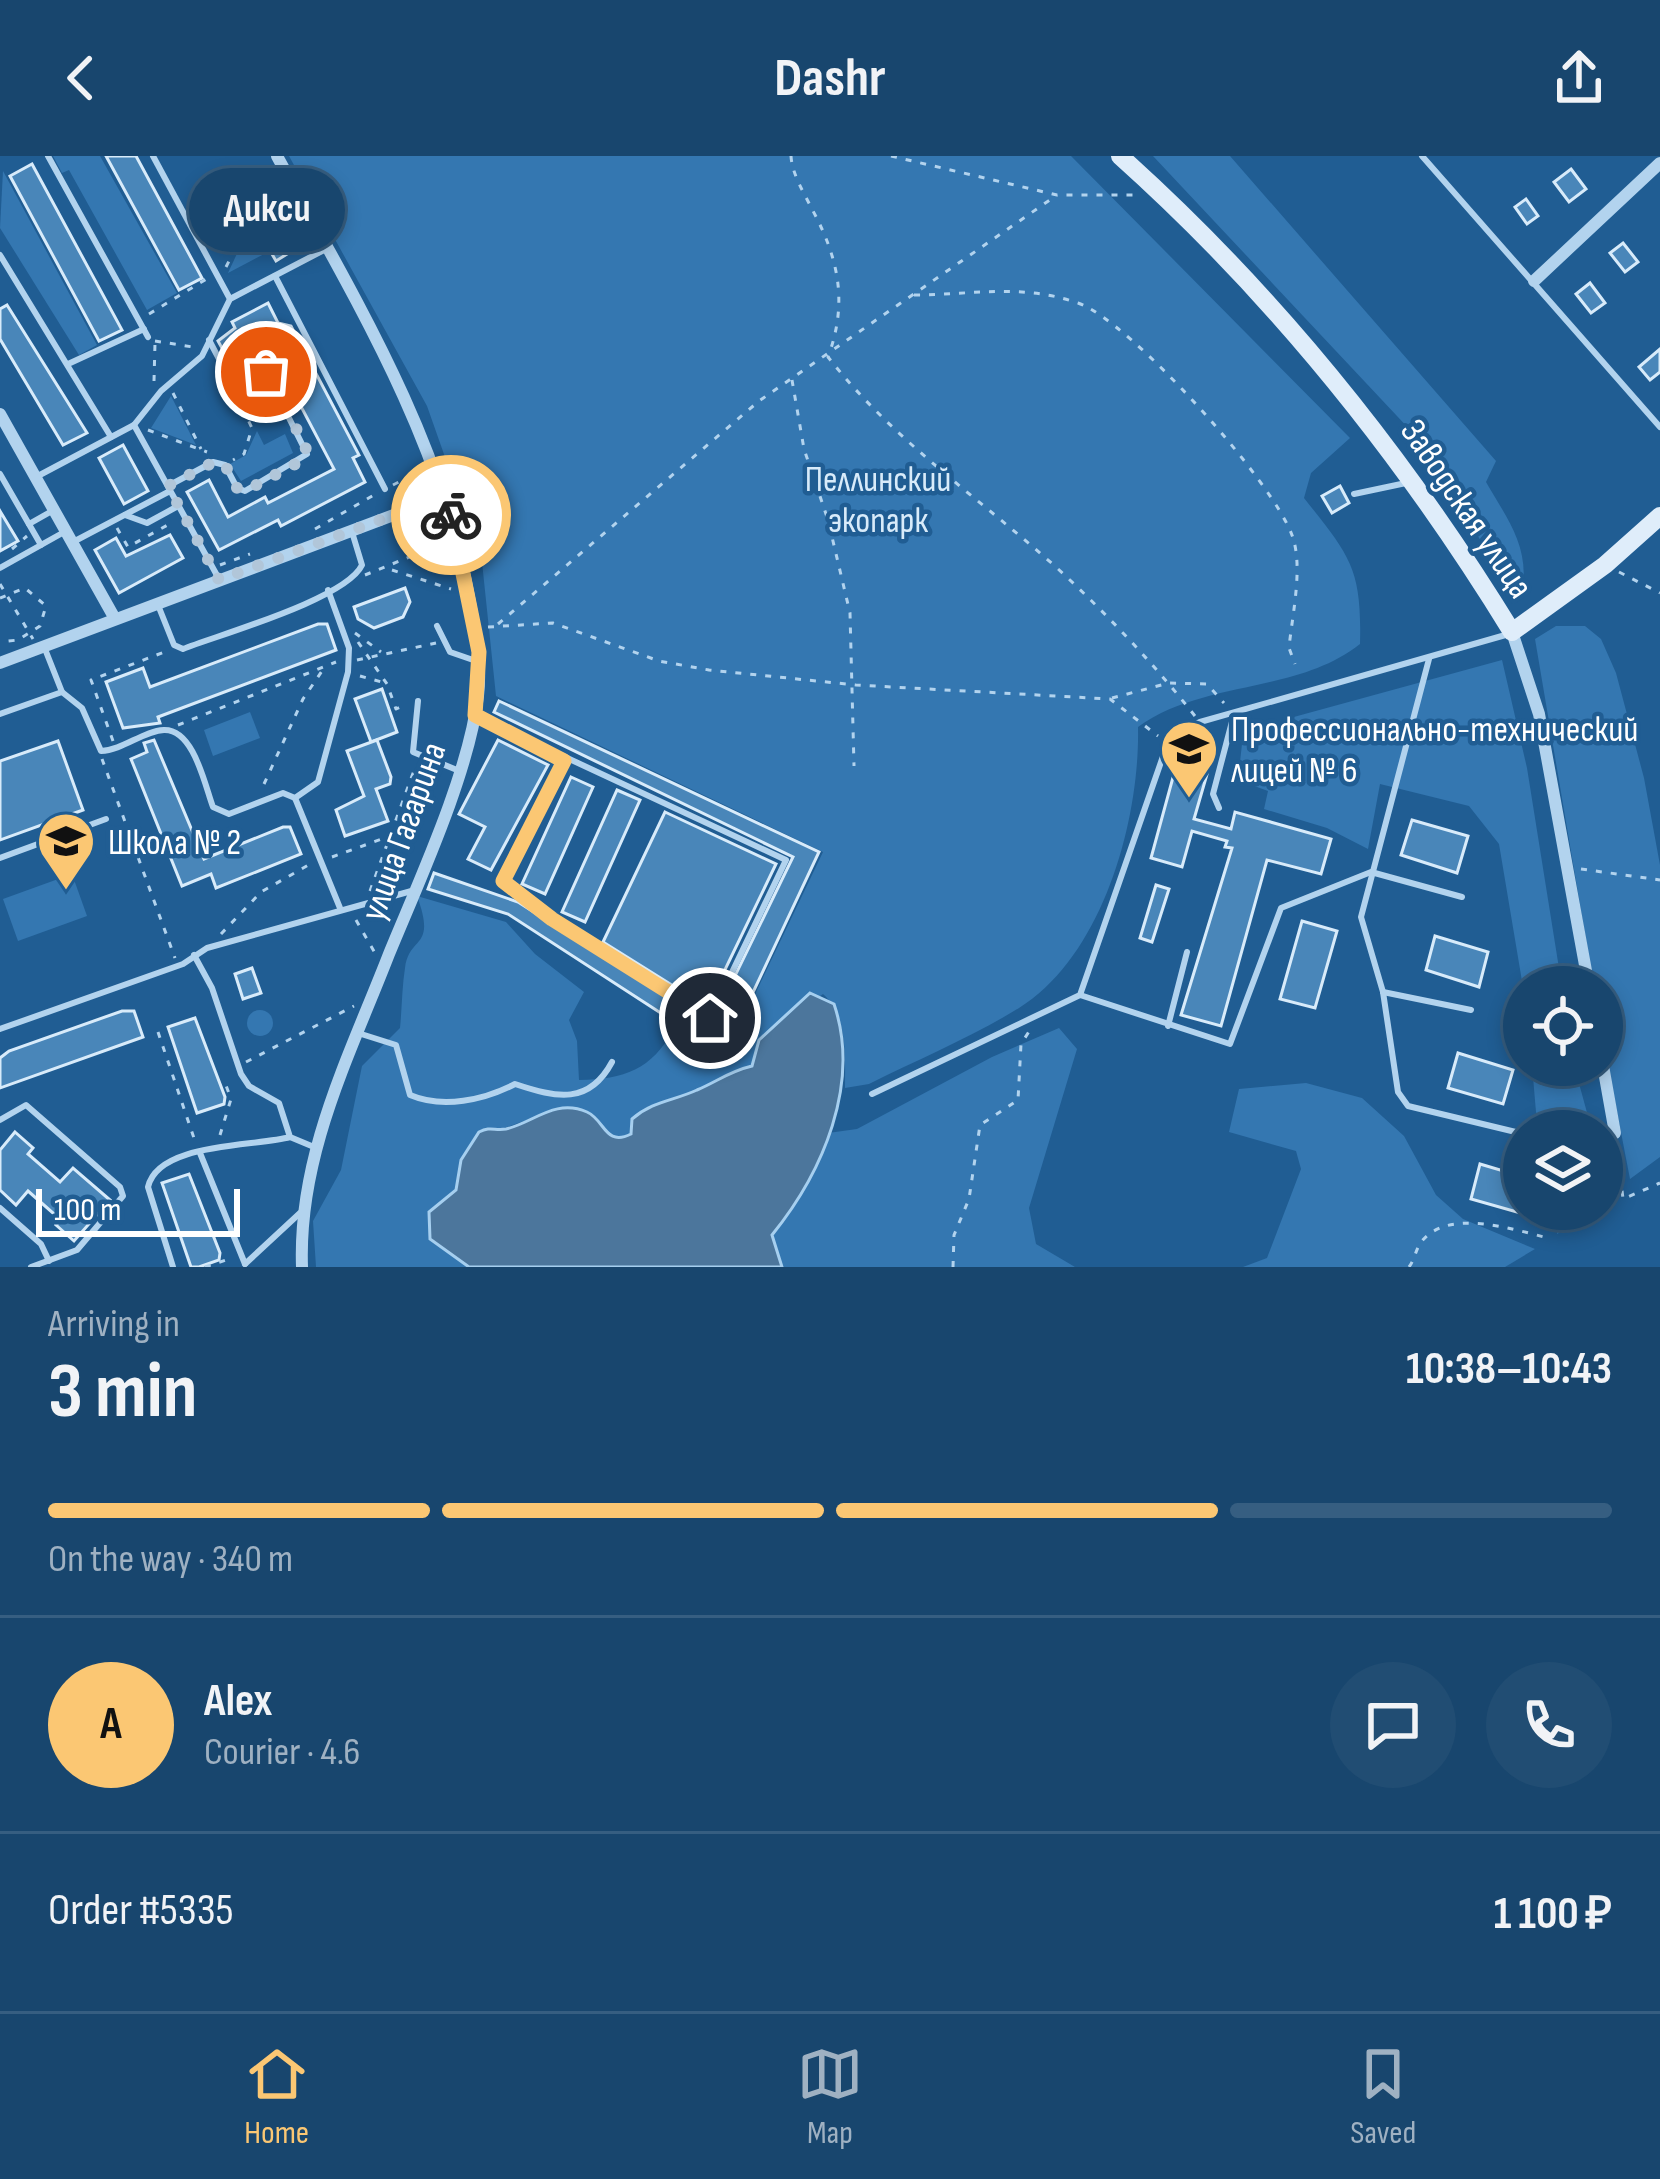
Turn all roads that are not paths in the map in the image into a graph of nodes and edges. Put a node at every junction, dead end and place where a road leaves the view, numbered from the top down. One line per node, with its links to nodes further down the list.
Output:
1 (48, 156): 13 (lane)
2 (153, 156): 11 (lane)
3 (277, 156): 7 (street, улица Гагарина)
4 (1120, 156): 20 (street, Заводская улица)
5 (1422, 156): 10 (lane)
6 (1660, 163): 10 (street)
7 (328, 248): 9 (lane); 24 (street, улица Гагарина)
8 (0, 255): 13 (lane)
9 (275, 276): 11 (lane); 21 (lane)
10 (1534, 281): 16 (lane)
11 (230, 299): 12 (lane)
12 (208, 337): 15 (lane); 22 (lane)
13 (68, 364): 17 (lane)
14 (0, 414): 19 (street)
15 (134, 424): 17 (lane); 22 (lane)
16 (1660, 428)
17 (111, 437): 19 (lane)
18 (0, 474): 29 (lane)
19 (36, 477): 26 (street)
20 (1415, 481): 23 (lane); 39 (street, Заводская улица)
21 (388, 487)
22 (169, 489): 25 (lane); 27 (lane)
23 (1354, 494)
24 (448, 501): 30 (street); 42 (street, улица Гагарина)
25 (178, 506): 27 (lane); 34 (lane)
26 (54, 510): 29 (lane); 31 (street)
27 (124, 515): 31 (lane)
28 (1660, 516): 39 (street)
29 (31, 527): 32 (lane)
30 (352, 532): 34 (street); 35 (lane)
31 (69, 537): 32 (lane); 37 (street)
32 (41, 545): 33 (lane)
33 (0, 568)
34 (216, 574): 36 (street)
35 (328, 590): 36 (lane); 51 (lane)
36 (157, 602): 37 (street)
37 (115, 617): 40 (street)
38 (437, 626): 42 (lane)
39 (1512, 632): 41 (lane); 61 (street, Заводская улица)
40 (40, 644): 43 (street); 44 (lane)
41 (1429, 659): 47 (lane); 55 (lane)
42 (479, 662): 48 (street, улица Гагарина)
43 (0, 663)
44 (62, 692): 46 (lane); 51 (lane)
45 (418, 700): 50 (lane)
46 (0, 714)
47 (1234, 714): 52 (lane); 63 (lane)
48 (475, 715): 49 (lane); 50 (street, улица Гагарина)
49 (564, 761): 49 (lane)
50 (457, 770): 56 (street, улица Гагарина)
51 (296, 798): 58 (lane)
52 (1219, 808)
53 (106, 819): 54 (lane)
54 (0, 858)
55 (1371, 872): 57 (lane); 62 (lane); 65 (lane)
56 (415, 890): 58 (lane); 67 (street, улица Гагарина)
57 (1462, 897)
58 (344, 908): 60 (lane)
59 (1187, 952): 65 (lane)
60 (194, 955): 66 (lane); 72 (lane)
61 (1584, 966)
62 (1383, 992): 64 (lane); 71 (lane)
63 (1079, 995): 65 (lane); 69 (lane)
64 (1471, 1010)
65 (1168, 1026)
66 (0, 1029)
67 (358, 1034): 68 (lane); 73 (street, улица Гагарина)
68 (612, 1062)
69 (872, 1094)
70 (0, 1120): 77 (lane)
71 (1503, 1129)
72 (290, 1137): 73 (lane); 74 (lane)
73 (314, 1147): 76 (street, улица Гагарина)
74 (200, 1154): 78 (lane); 80 (lane)
75 (0, 1208): 77 (lane)
76 (300, 1214): 78 (lane); 81 (street, улица Гагарина)
77 (49, 1261): 79 (lane)
78 (244, 1265)
79 (31, 1267)
80 (173, 1267)
81 (302, 1267)

